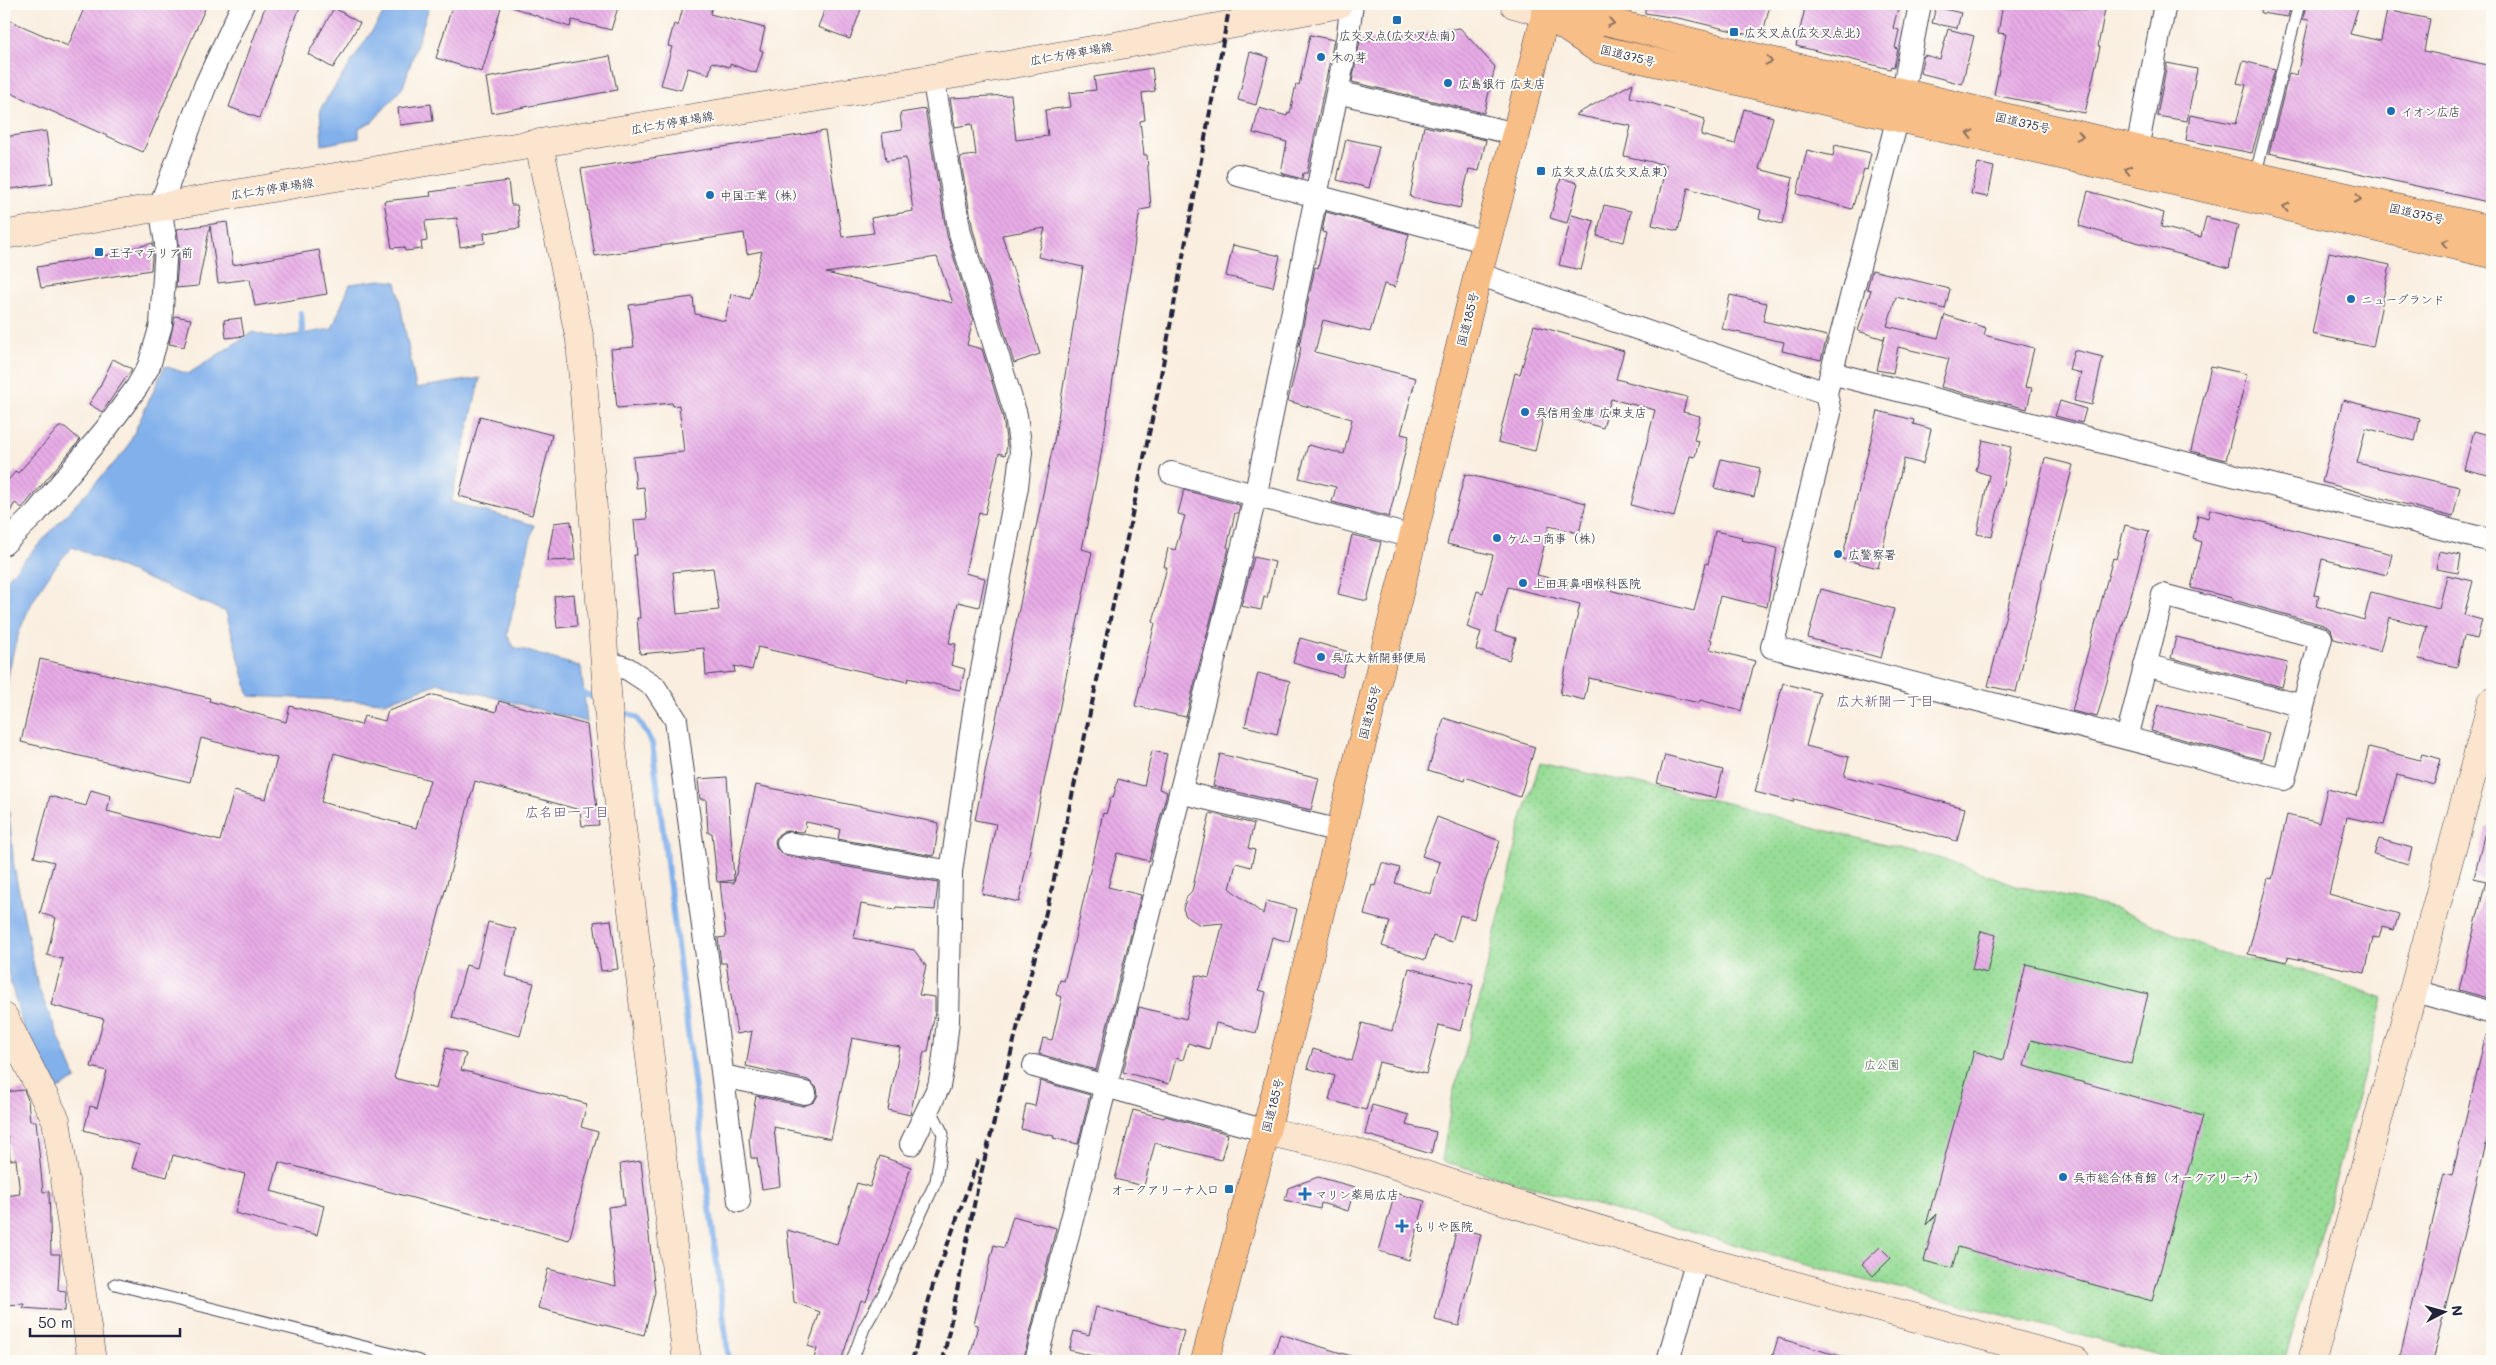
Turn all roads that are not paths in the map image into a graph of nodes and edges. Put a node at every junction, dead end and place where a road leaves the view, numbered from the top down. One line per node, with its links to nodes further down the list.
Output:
1 (244, 4): 19 (street)
2 (1339, 4): 9 (street, 広仁方停車場線)
3 (1352, 4): 11 (street)
4 (1514, 4): 8 (street)
5 (1920, 4): 12 (street)
6 (2165, 4): 15 (street)
7 (2299, 4): 17 (lane)
8 (1551, 7): 12 (highway, 国道375号); 13 (highway, 国道185号)
9 (1254, 12): 10 (street, 広仁方停車場線)
10 (933, 77): 14 (street, 広仁方停車場線); 39 (street)
11 (1337, 92): 13 (street); 18 (street)
12 (1900, 105): 15 (highway, 国道375号, one-way to 15); 23 (highway, 国道375号, one-way to 12); 25 (street)
13 (1516, 134): 22 (highway, 国道185号)
14 (539, 144): 19 (street, 広仁方停車場線); 32 (street)
15 (2137, 149): 17 (highway, 国道375号)
16 (1238, 174): 18 (street)
17 (2256, 176): 20 (highway, 国道375号, one-way to 20)
18 (1316, 196): 22 (street); 27 (street)
19 (160, 206): 21 (street, 広仁方停車場線); 30 (street)
20 (2492, 230)
21 (4, 235)
22 (1487, 242): 24 (highway, 国道185号)
23 (2492, 254)
24 (1478, 274): 25 (street); 28 (highway, 国道185号)
25 (1829, 383): 29 (street); 35 (street)
26 (1171, 473): 27 (street)
27 (1256, 496): 28 (street); 36 (street)
28 (1413, 537): 37 (highway, 国道185号)
29 (2492, 541)
30 (4, 544)
31 (2145, 665): 34 (street); 34 (street); 35 (street)
32 (605, 668): 44 (street); 55 (street)
33 (2492, 702): 40 (street)
34 (2303, 706): 35 (street)
35 (2127, 738)
36 (1180, 792): 37 (street); 45 (street)
37 (1340, 831): 48 (highway, 国道185号)
38 (788, 843): 39 (street)
39 (952, 872): 47 (street)
40 (2415, 991): 41 (street); 61 (street)
41 (2492, 1013)
42 (4, 1017): 53 (street)
43 (1034, 1066): 45 (street)
44 (723, 1076): 46 (street); 50 (street)
45 (1106, 1085): 48 (street); 57 (street)
46 (805, 1093)
47 (929, 1106): 49 (street); 56 (lane)
48 (1266, 1131): 51 (street); 58 (highway, 国道185号)
49 (911, 1144)
50 (739, 1201)
51 (1697, 1259): 59 (street); 60 (street)
52 (115, 1284): 54 (lane)
53 (92, 1361)
54 (420, 1361)
55 (687, 1361)
56 (852, 1361)
57 (1036, 1361)
58 (1205, 1361)
59 (1668, 1361)
60 (2076, 1361)
61 (2312, 1361)

